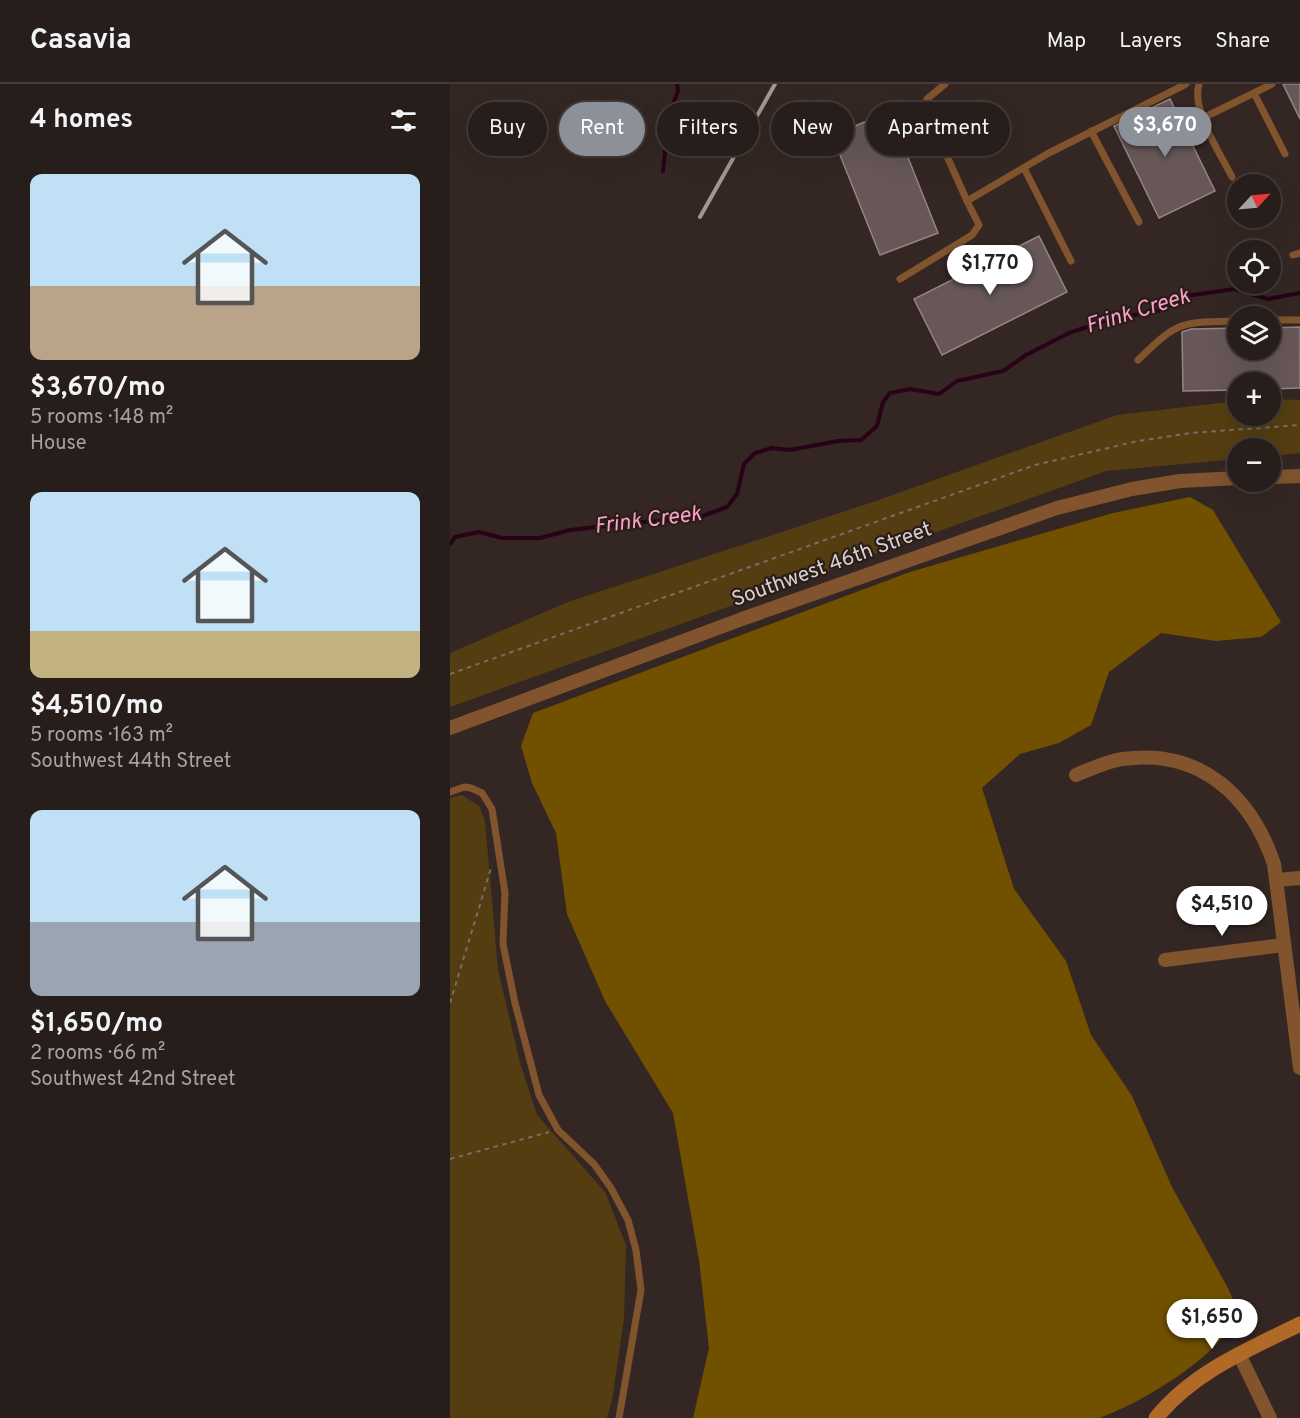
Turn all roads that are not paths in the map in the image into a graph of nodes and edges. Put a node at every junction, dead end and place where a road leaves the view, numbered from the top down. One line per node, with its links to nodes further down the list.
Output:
1 (945, 84): 11 (lane)
2 (1186, 84): 7 (lane)
3 (1199, 84): 6 (lane)
4 (1272, 84): 5 (lane)
5 (1258, 89): 6 (lane); 8 (lane)
6 (1203, 118): 10 (lane)
7 (1091, 131): 9 (lane); 12 (lane)
8 (1285, 154)
9 (1024, 168): 11 (lane); 13 (lane)
10 (1231, 174)
11 (967, 201): 14 (lane)
12 (1138, 222)
13 (1071, 261)
14 (900, 279)
15 (1281, 320): 16 (lane)
16 (1300, 320)
17 (1227, 321): 18 (lane)
18 (1138, 360)
19 (1300, 476): 20 (street)
20 (1281, 477)
21 (1227, 479): 22 (street, Southwest 46th Street)
22 (450, 728)
23 (1076, 776): 26 (street)
24 (450, 792): 32 (lane)
25 (1300, 878): 26 (street)
26 (1276, 880): 27 (street)
27 (1283, 945): 28 (street); 29 (street)
28 (1165, 960)
29 (1300, 1068)
30 (1300, 1324): 31 (main road)
31 (1239, 1354): 33 (main road); 34 (street)
32 (619, 1418)
33 (1156, 1418)
34 (1270, 1418)

